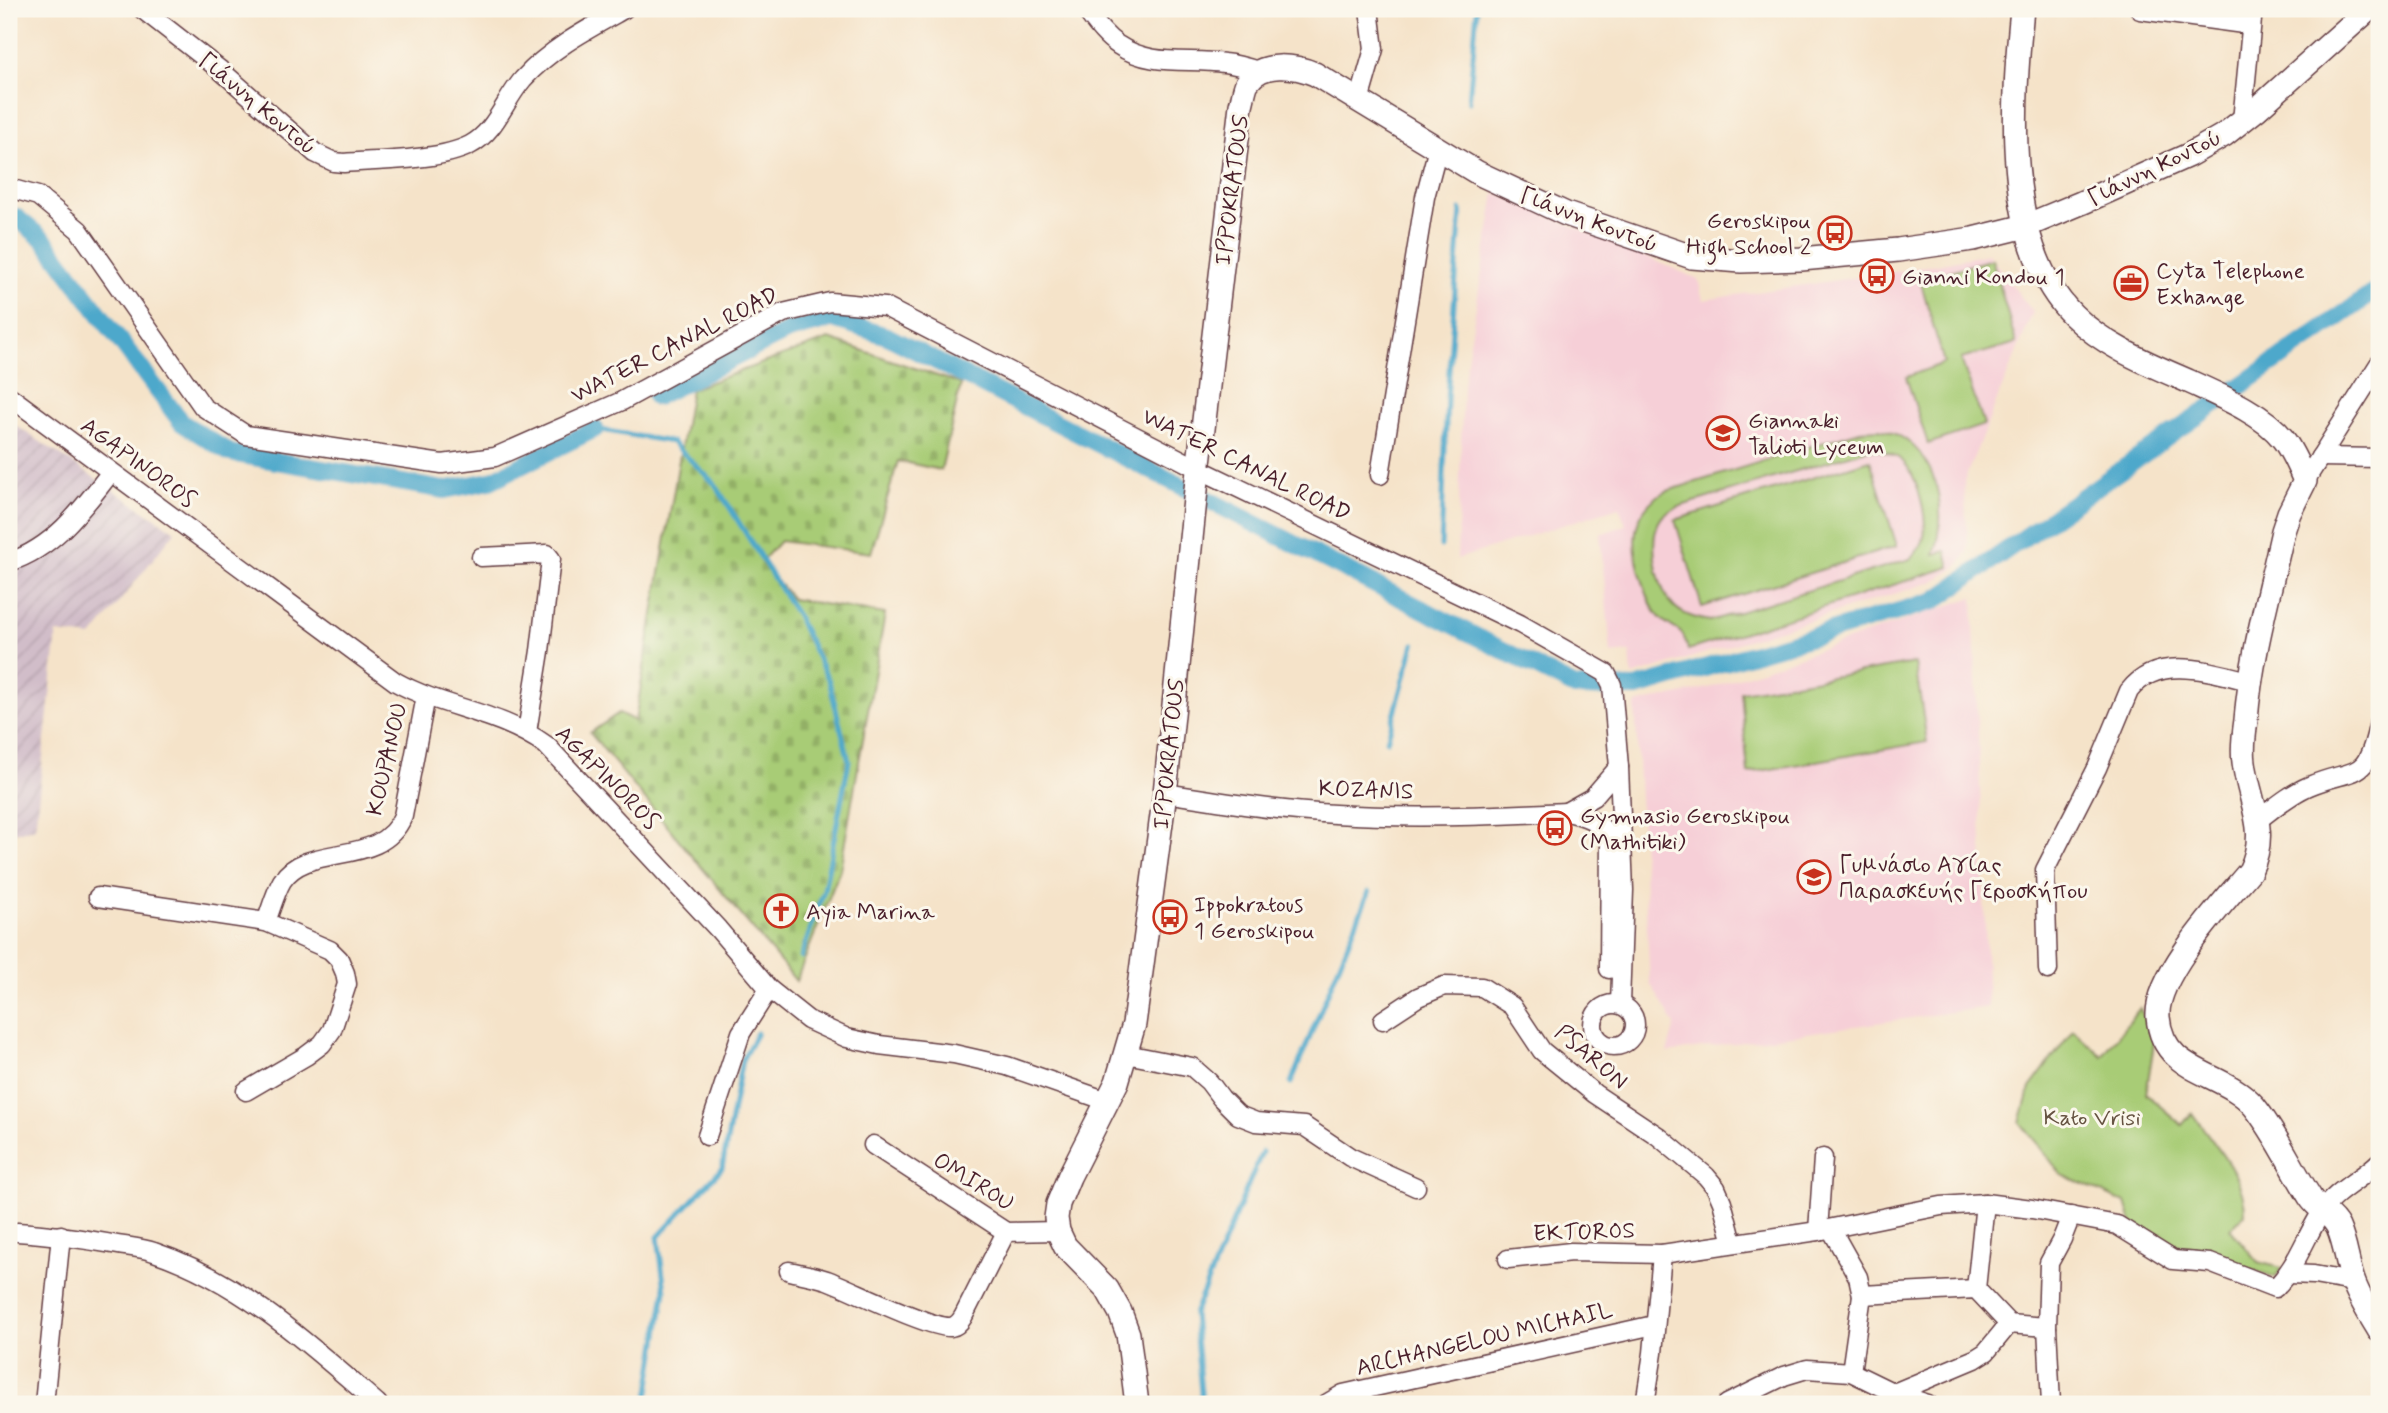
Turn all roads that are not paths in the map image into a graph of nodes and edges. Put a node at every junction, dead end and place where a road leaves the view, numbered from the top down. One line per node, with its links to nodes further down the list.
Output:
1 (142, 9): 2 (street, Γιάννη Κοντού)
2 (624, 9)
3 (1085, 9): 9 (street, Γιάννη Κοντού)
4 (1369, 9): 10 (street)
5 (2022, 9): 14 (street)
6 (2369, 9): 11 (street, Γιάννη Κοντού)
7 (2140, 10): 8 (street)
8 (2252, 17): 11 (street)
9 (1261, 72): 10 (street, Γιάννη Κοντού); 20 (street, IPPOKRATOUS)
10 (1359, 101): 12 (street, Γιάννη Κοντού)
11 (2242, 121): 14 (street, Γιάννη Κοντού)
12 (1438, 148): 14 (street, Γιάννη Κοντού); 21 (street)
13 (9, 188): 20 (street, WATER CANAL ROAD)
14 (2026, 226): 22 (street)
15 (2379, 364): 17 (street)
16 (9, 396): 19 (street, AGAPINOROS)
17 (2320, 457): 18 (street); 22 (street)
18 (2379, 458)
19 (111, 472): 24 (street); 26 (street, AGAPINOROS)
20 (1198, 474): 29 (street, WATER CANAL ROAD); 30 (street, IPPOKRATOUS)
21 (1380, 475)
22 (2305, 481): 25 (street)
23 (481, 557): 28 (street)
24 (9, 562)
25 (2249, 681): 32 (street); 35 (street)
26 (426, 696): 28 (street, AGAPINOROS); 34 (street, KOUPANOU)
27 (2379, 722): 32 (street)
28 (527, 732): 36 (street, AGAPINOROS)
29 (1619, 767): 31 (street, KOZANIS); 31 (street, KOZANIS)
30 (1165, 793): 31 (street, KOZANIS); 38 (street, IPPOKRATOUS)
31 (1566, 812)
32 (2258, 820): 47 (street)
33 (98, 897): 34 (street)
34 (266, 922): 39 (street)
35 (2048, 970)
36 (769, 989): 40 (street, AGAPINOROS); 41 (street)
37 (1383, 1020): 54 (street, PSARON)
38 (1126, 1054): 40 (street, IPPOKRATOUS); 45 (street)
39 (246, 1091)
40 (1107, 1101): 50 (street, IPPOKRATOUS)
41 (707, 1136)
42 (873, 1145): 52 (street, OMIROU)
43 (1823, 1158): 49 (street)
44 (2379, 1162): 47 (street)
45 (1416, 1187)
46 (1985, 1203): 48 (street, EKTOROS); 49 (street, EKTOROS); 60 (street)
47 (2322, 1211): 58 (street); 59 (street)
48 (2071, 1216): 58 (street, EKTOROS); 64 (street)
49 (1825, 1230): 54 (street, EKTOROS); 61 (street)
50 (1058, 1231): 52 (street, OMIROU); 70 (street)
51 (17, 1232): 53 (street)
52 (1006, 1232): 57 (street)
53 (61, 1235): 68 (street); 69 (street)
54 (1733, 1243): 55 (street, EKTOROS)
55 (1662, 1254): 56 (street, EKTOROS); 63 (street)
56 (1508, 1259)
57 (789, 1271)
58 (2289, 1274): 59 (street)
59 (2353, 1282): 65 (street)
60 (1976, 1289): 61 (street); 62 (street)
61 (1862, 1295): 66 (street)
62 (2009, 1324): 64 (street); 67 (street)
63 (1654, 1325): 71 (street, ARCHANGELOU MICHAIL); 72 (street)
64 (2047, 1327): 75 (street)
65 (2379, 1330)
66 (1851, 1372): 67 (street); 73 (street)
67 (1892, 1399): 74 (street)
68 (44, 1404)
69 (378, 1404)
70 (1137, 1404)
71 (1326, 1404)
72 (1645, 1404)
73 (1727, 1404)
74 (1928, 1404)
75 (2051, 1404)

